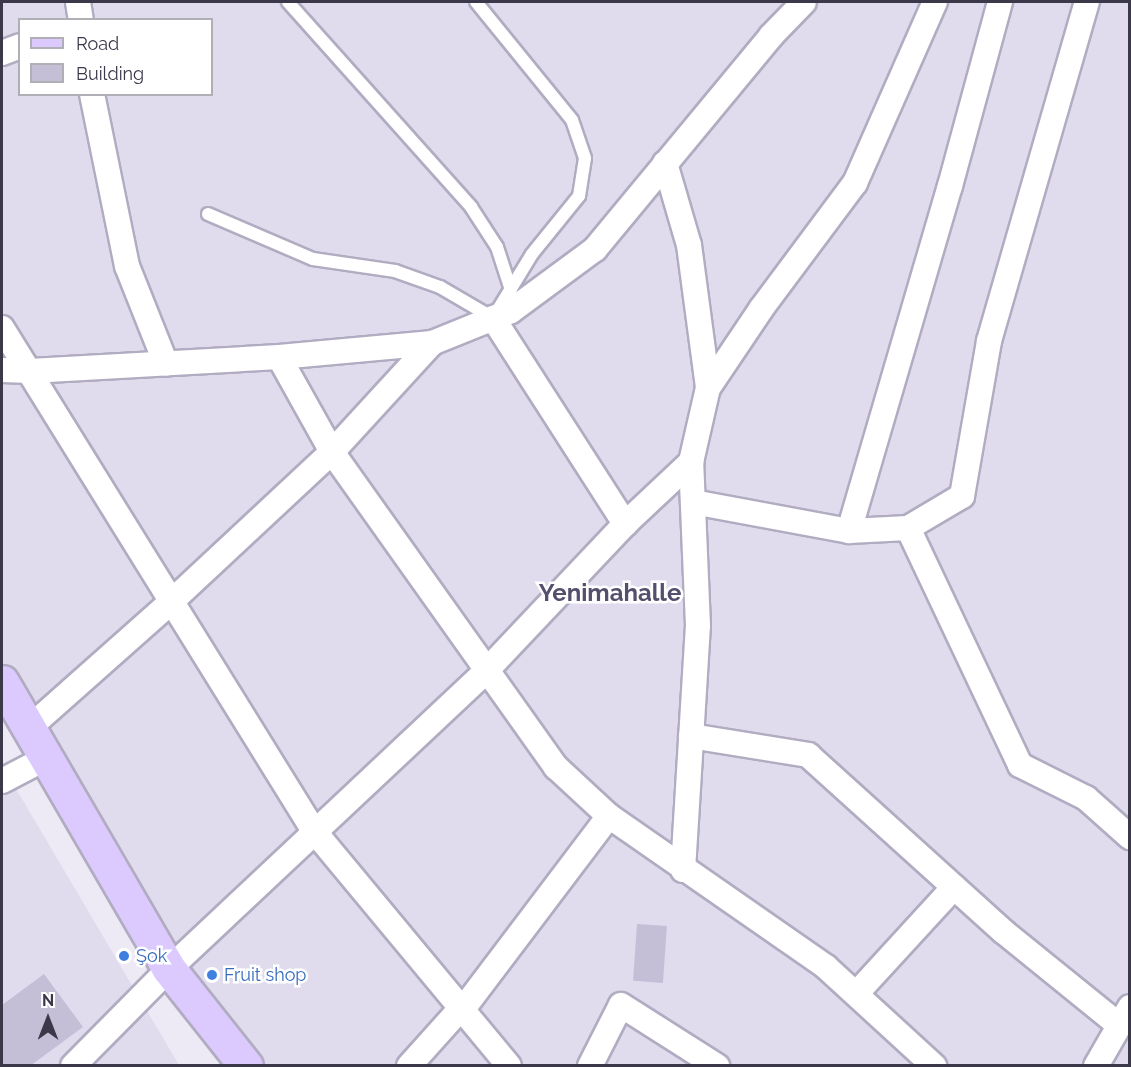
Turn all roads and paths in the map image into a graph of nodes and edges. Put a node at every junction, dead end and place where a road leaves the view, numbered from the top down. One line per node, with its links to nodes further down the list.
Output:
1 (78, 2): 8 (street)
2 (288, 2): 14 (lane)
3 (476, 2): 14 (lane)
4 (804, 2): 12 (street)
5 (935, 2): 22 (street)
6 (1000, 2): 28 (street)
7 (1087, 2): 27 (street)
8 (81, 18)
9 (18, 47): 10 (street)
10 (2, 53)
11 (92, 96): 19 (street)
12 (665, 163): 15 (street); 22 (street)
13 (208, 214): 15 (lane)
14 (510, 290): 15 (lane)
15 (494, 318): 17 (street); 26 (street)
16 (2, 328): 21 (street)
17 (432, 343): 18 (street); 23 (street)
18 (279, 357): 19 (street); 23 (street)
19 (166, 364): 21 (street)
20 (2, 370): 21 (street)
21 (30, 371): 29 (street)
22 (708, 388): 24 (street)
23 (332, 452): 29 (street); 30 (street)
24 (691, 462): 25 (street); 26 (street)
25 (693, 502): 28 (street); 33 (street)
26 (625, 524): 30 (street)
27 (909, 528): 28 (street); 38 (street)
28 (849, 531)
29 (172, 601): 32 (street); 37 (street)
30 (487, 670): 36 (street); 37 (street)
31 (2, 682): 32 (main road)
32 (29, 728): 34 (main road)
33 (691, 736): 39 (street); 40 (street)
34 (46, 759): 35 (street); 41 (main road)
35 (2, 781)
36 (609, 816): 39 (street); 43 (street)
37 (314, 831): 41 (street); 43 (street)
38 (1130, 837)
39 (683, 870): 42 (street)
40 (954, 887): 42 (street); 44 (street)
41 (169, 969): 45 (street); 46 (main road)
42 (856, 994): 51 (street)
43 (461, 1008): 47 (street); 48 (street)
44 (1124, 1016): 52 (street)
45 (73, 1065)
46 (246, 1065)
47 (409, 1065)
48 (509, 1065)
49 (590, 1065): 50 (street)
50 (717, 1065)
51 (934, 1065)
52 (1096, 1065)

